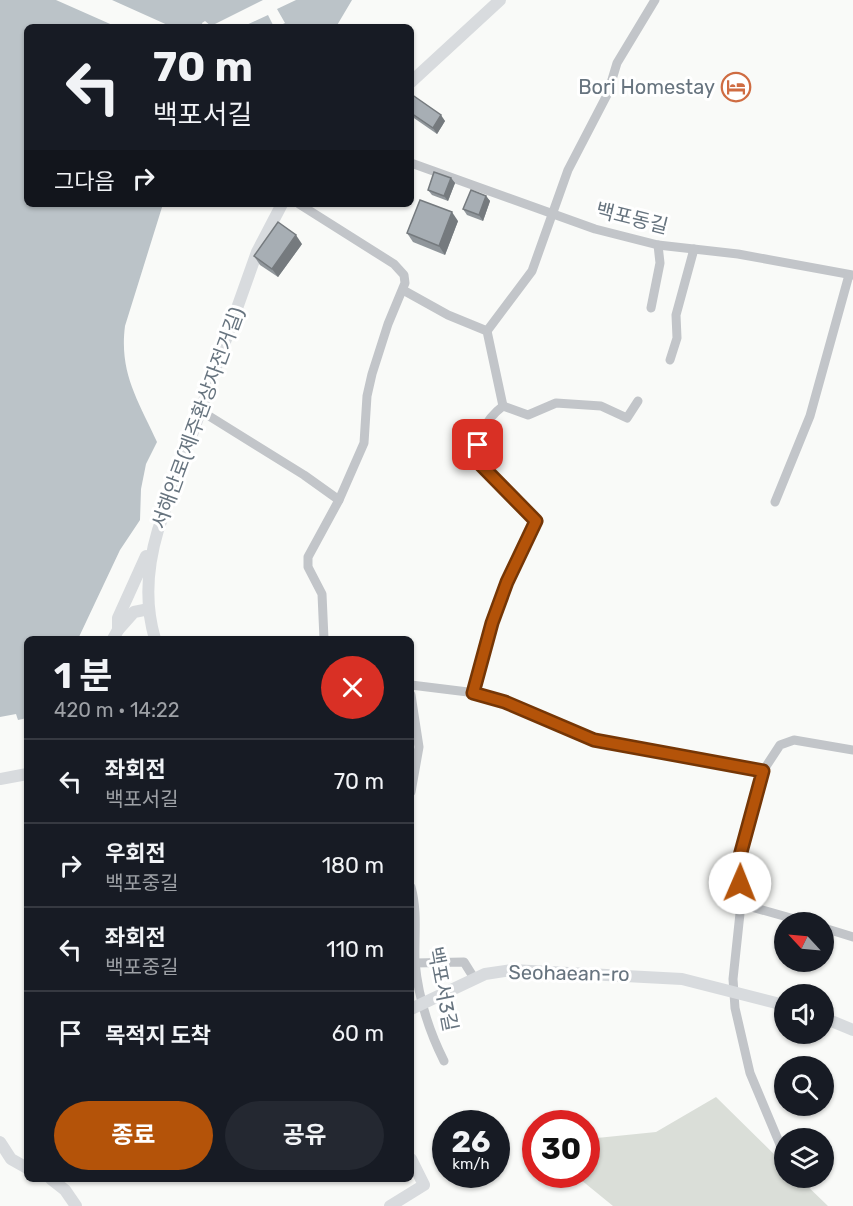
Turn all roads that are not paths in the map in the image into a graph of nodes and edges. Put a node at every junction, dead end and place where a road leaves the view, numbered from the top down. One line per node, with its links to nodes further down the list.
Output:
1 (500, 0): 3 (street)
2 (656, 0): 7 (street)
3 (414, 79)
4 (414, 164): 7 (street, 백포동길)
5 (280, 207): 17 (street, 서해안로(제주환상자전거길))
6 (304, 207): 11 (street)
7 (553, 214): 8 (street, 백포동길); 13 (street)
8 (658, 245): 9 (street, 백포동길); 12 (street)
9 (694, 249): 10 (street, 백포동길); 14 (street)
10 (851, 275): 19 (street)
11 (403, 290): 13 (street); 18 (street)
12 (651, 308)
13 (487, 331): 16 (street)
14 (670, 360)
15 (638, 401): 16 (street)
16 (503, 406): 26 (street)
17 (201, 411): 18 (street); 20 (street, 서해안로(제주환상자전거길))
18 (339, 500): 24 (street)
19 (775, 502)
20 (158, 530): 21 (street, 서해안로(제주환상자전거길)); 22 (street)
21 (149, 609): 22 (street); 23 (street, 서해안로(제주환상자전거길))
22 (115, 635)
23 (154, 636)
24 (324, 636)
25 (414, 685): 26 (street)
26 (473, 693): 29 (street)
27 (414, 714): 31 (street)
28 (853, 750): 29 (street)
29 (763, 771): 33 (street)
30 (24, 775): 32 (street)
31 (414, 775)
32 (0, 779)
33 (741, 904): 35 (street); 40 (street)
34 (414, 907): 38 (street, 백포서3길)
35 (774, 913)
36 (834, 931): 37 (street)
37 (853, 937)
38 (415, 963): 39 (street); 42 (street, 백포서3길)
39 (474, 978): 40 (street, Seohaean-ro); 42 (street, Seohaean-ro)
40 (734, 991): 41 (street, Seohaean-ro); 46 (street)
41 (774, 1002)
42 (414, 1007): 45 (street, 백포서3길)
43 (834, 1022): 44 (street)
44 (853, 1030)
45 (444, 1060)
46 (774, 1130)
47 (0, 1142): 49 (street)
48 (414, 1165): 52 (street)
49 (24, 1166)
50 (55, 1182): 51 (street)
51 (76, 1206)
52 (390, 1206)

